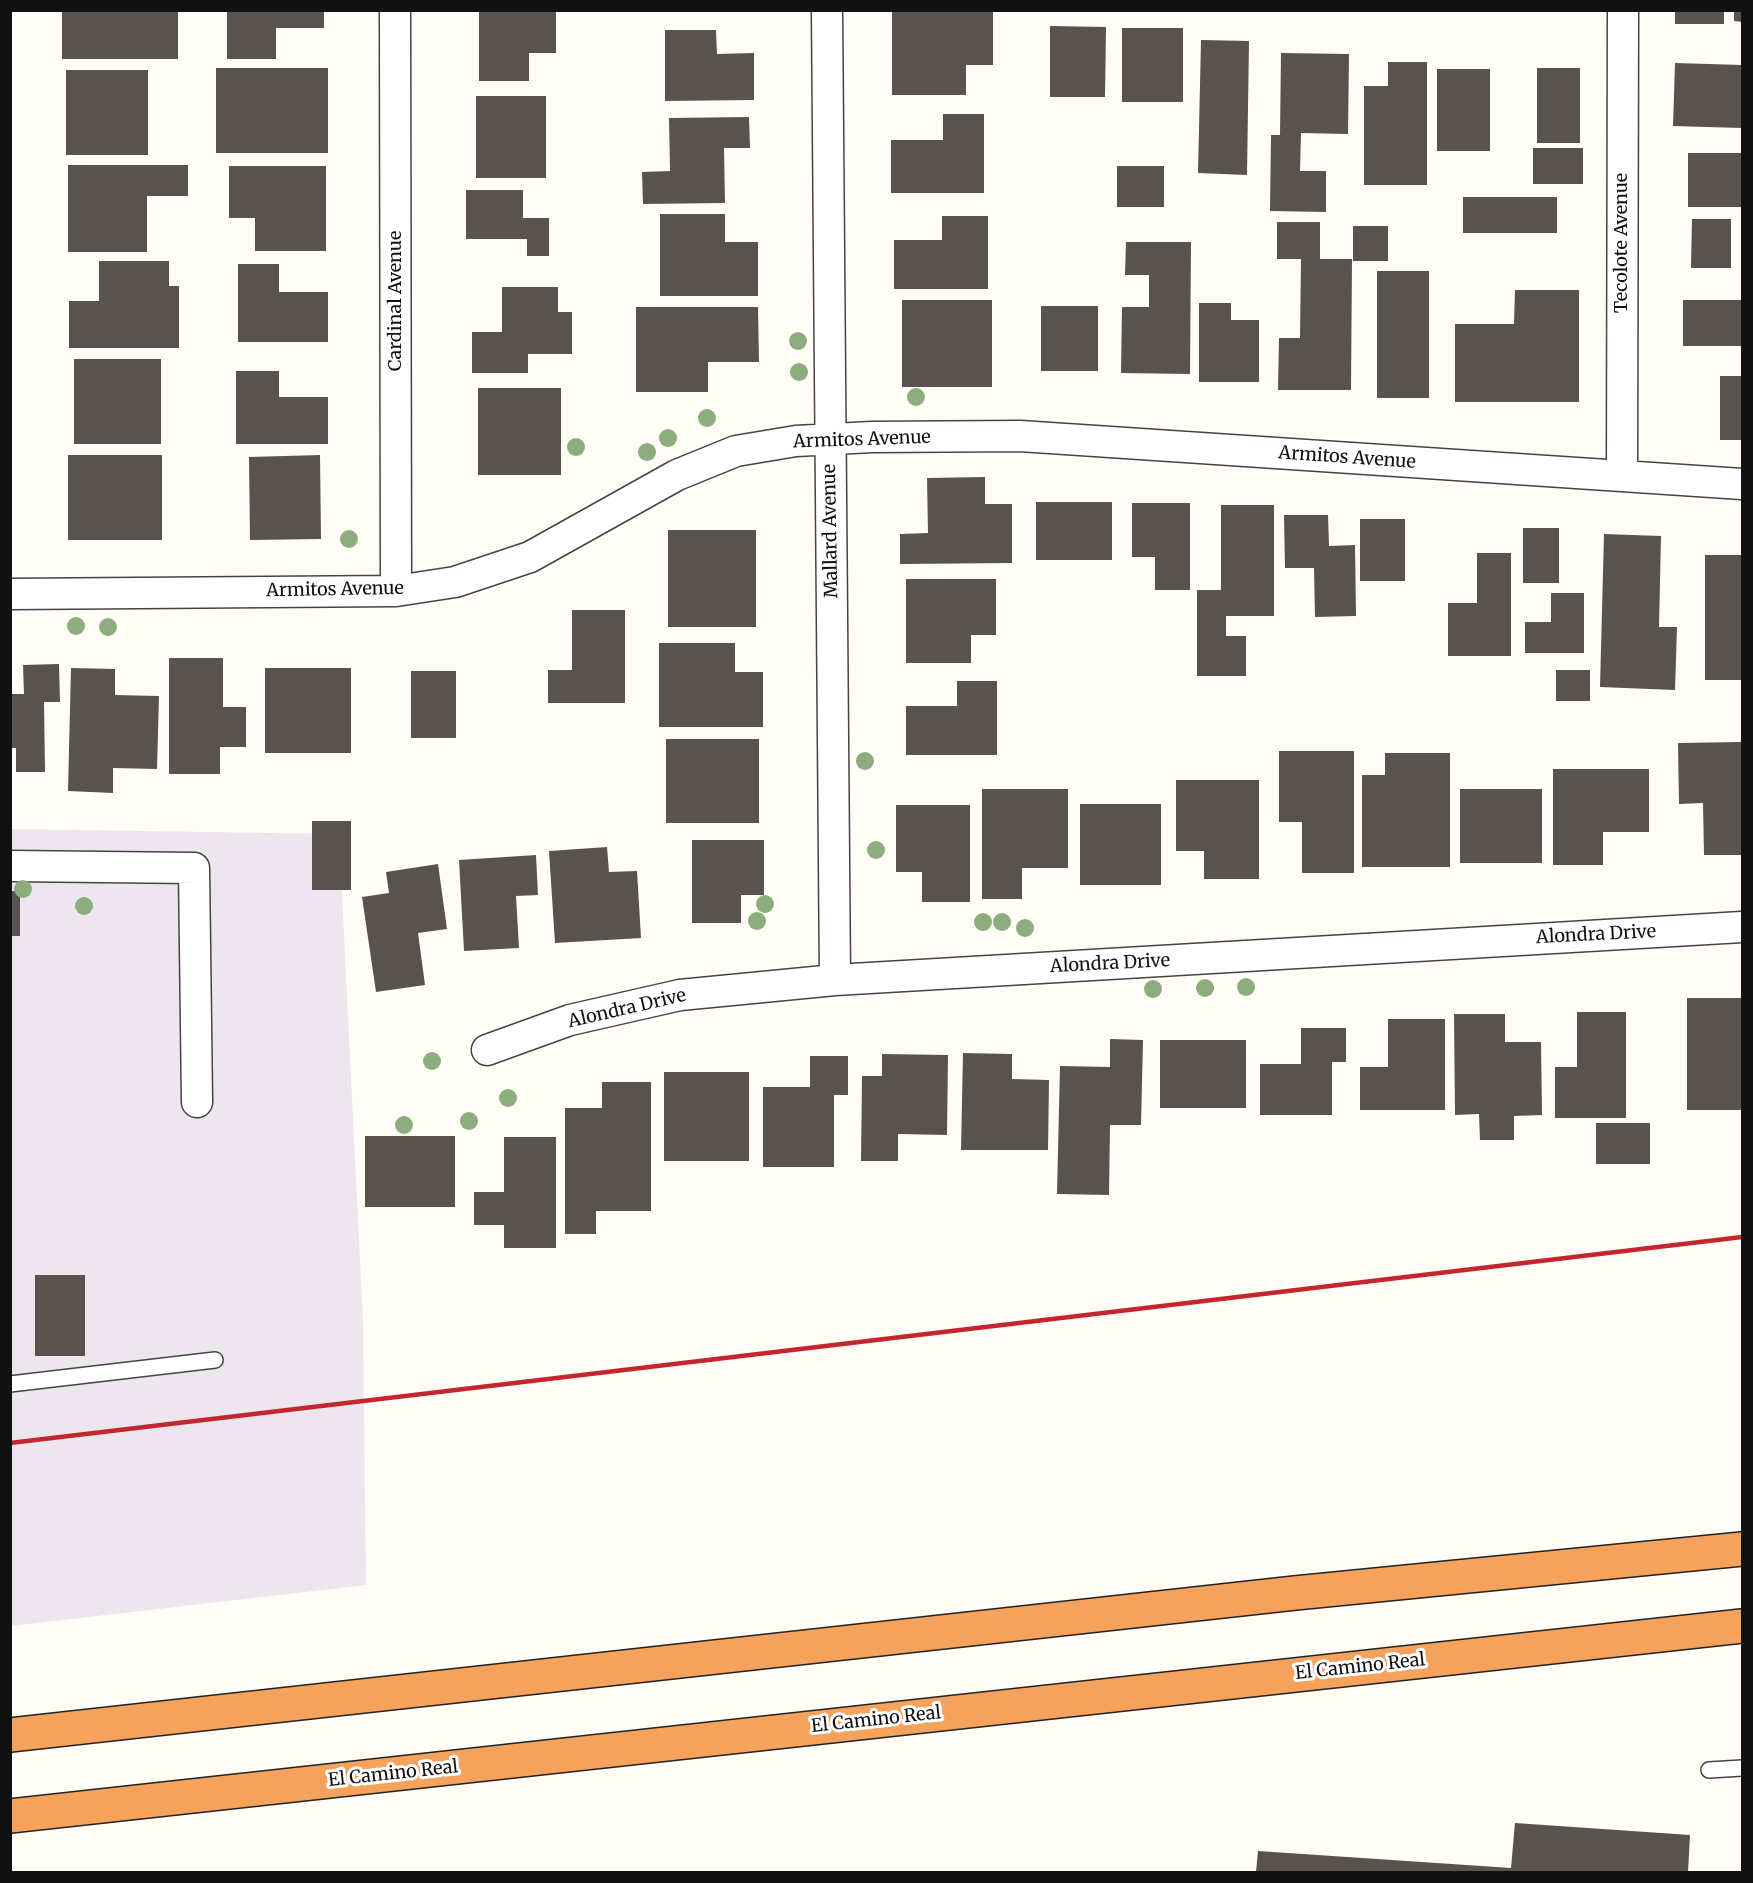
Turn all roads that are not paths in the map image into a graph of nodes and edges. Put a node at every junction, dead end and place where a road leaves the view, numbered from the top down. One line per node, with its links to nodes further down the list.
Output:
1 (395, 10): 7 (street, Cardinal Avenue)
2 (827, 10): 4 (street, Mallard Avenue)
3 (1623, 10): 5 (street, Tecolote Avenue)
4 (830, 439): 5 (street, Armitos Avenue); 7 (street, Armitos Avenue); 11 (street, Mallard Avenue)
5 (1622, 476): 6 (street, Armitos Avenue)
6 (1743, 484)
7 (396, 591): 8 (street, Armitos Avenue)
8 (10, 594)
9 (10, 866): 13 (street)
10 (1743, 927): 11 (street, Alondra Drive)
11 (835, 980): 12 (street, Alondra Drive)
12 (486, 1050)
13 (197, 1102)
14 (215, 1360): 15 (lane)
15 (10, 1384)
16 (1743, 1549): 18 (highway)
17 (1743, 1626): 21 (highway, El Camino Real)
18 (10, 1735)
19 (1743, 1768): 20 (lane)
20 (1709, 1770)
21 (10, 1816)

